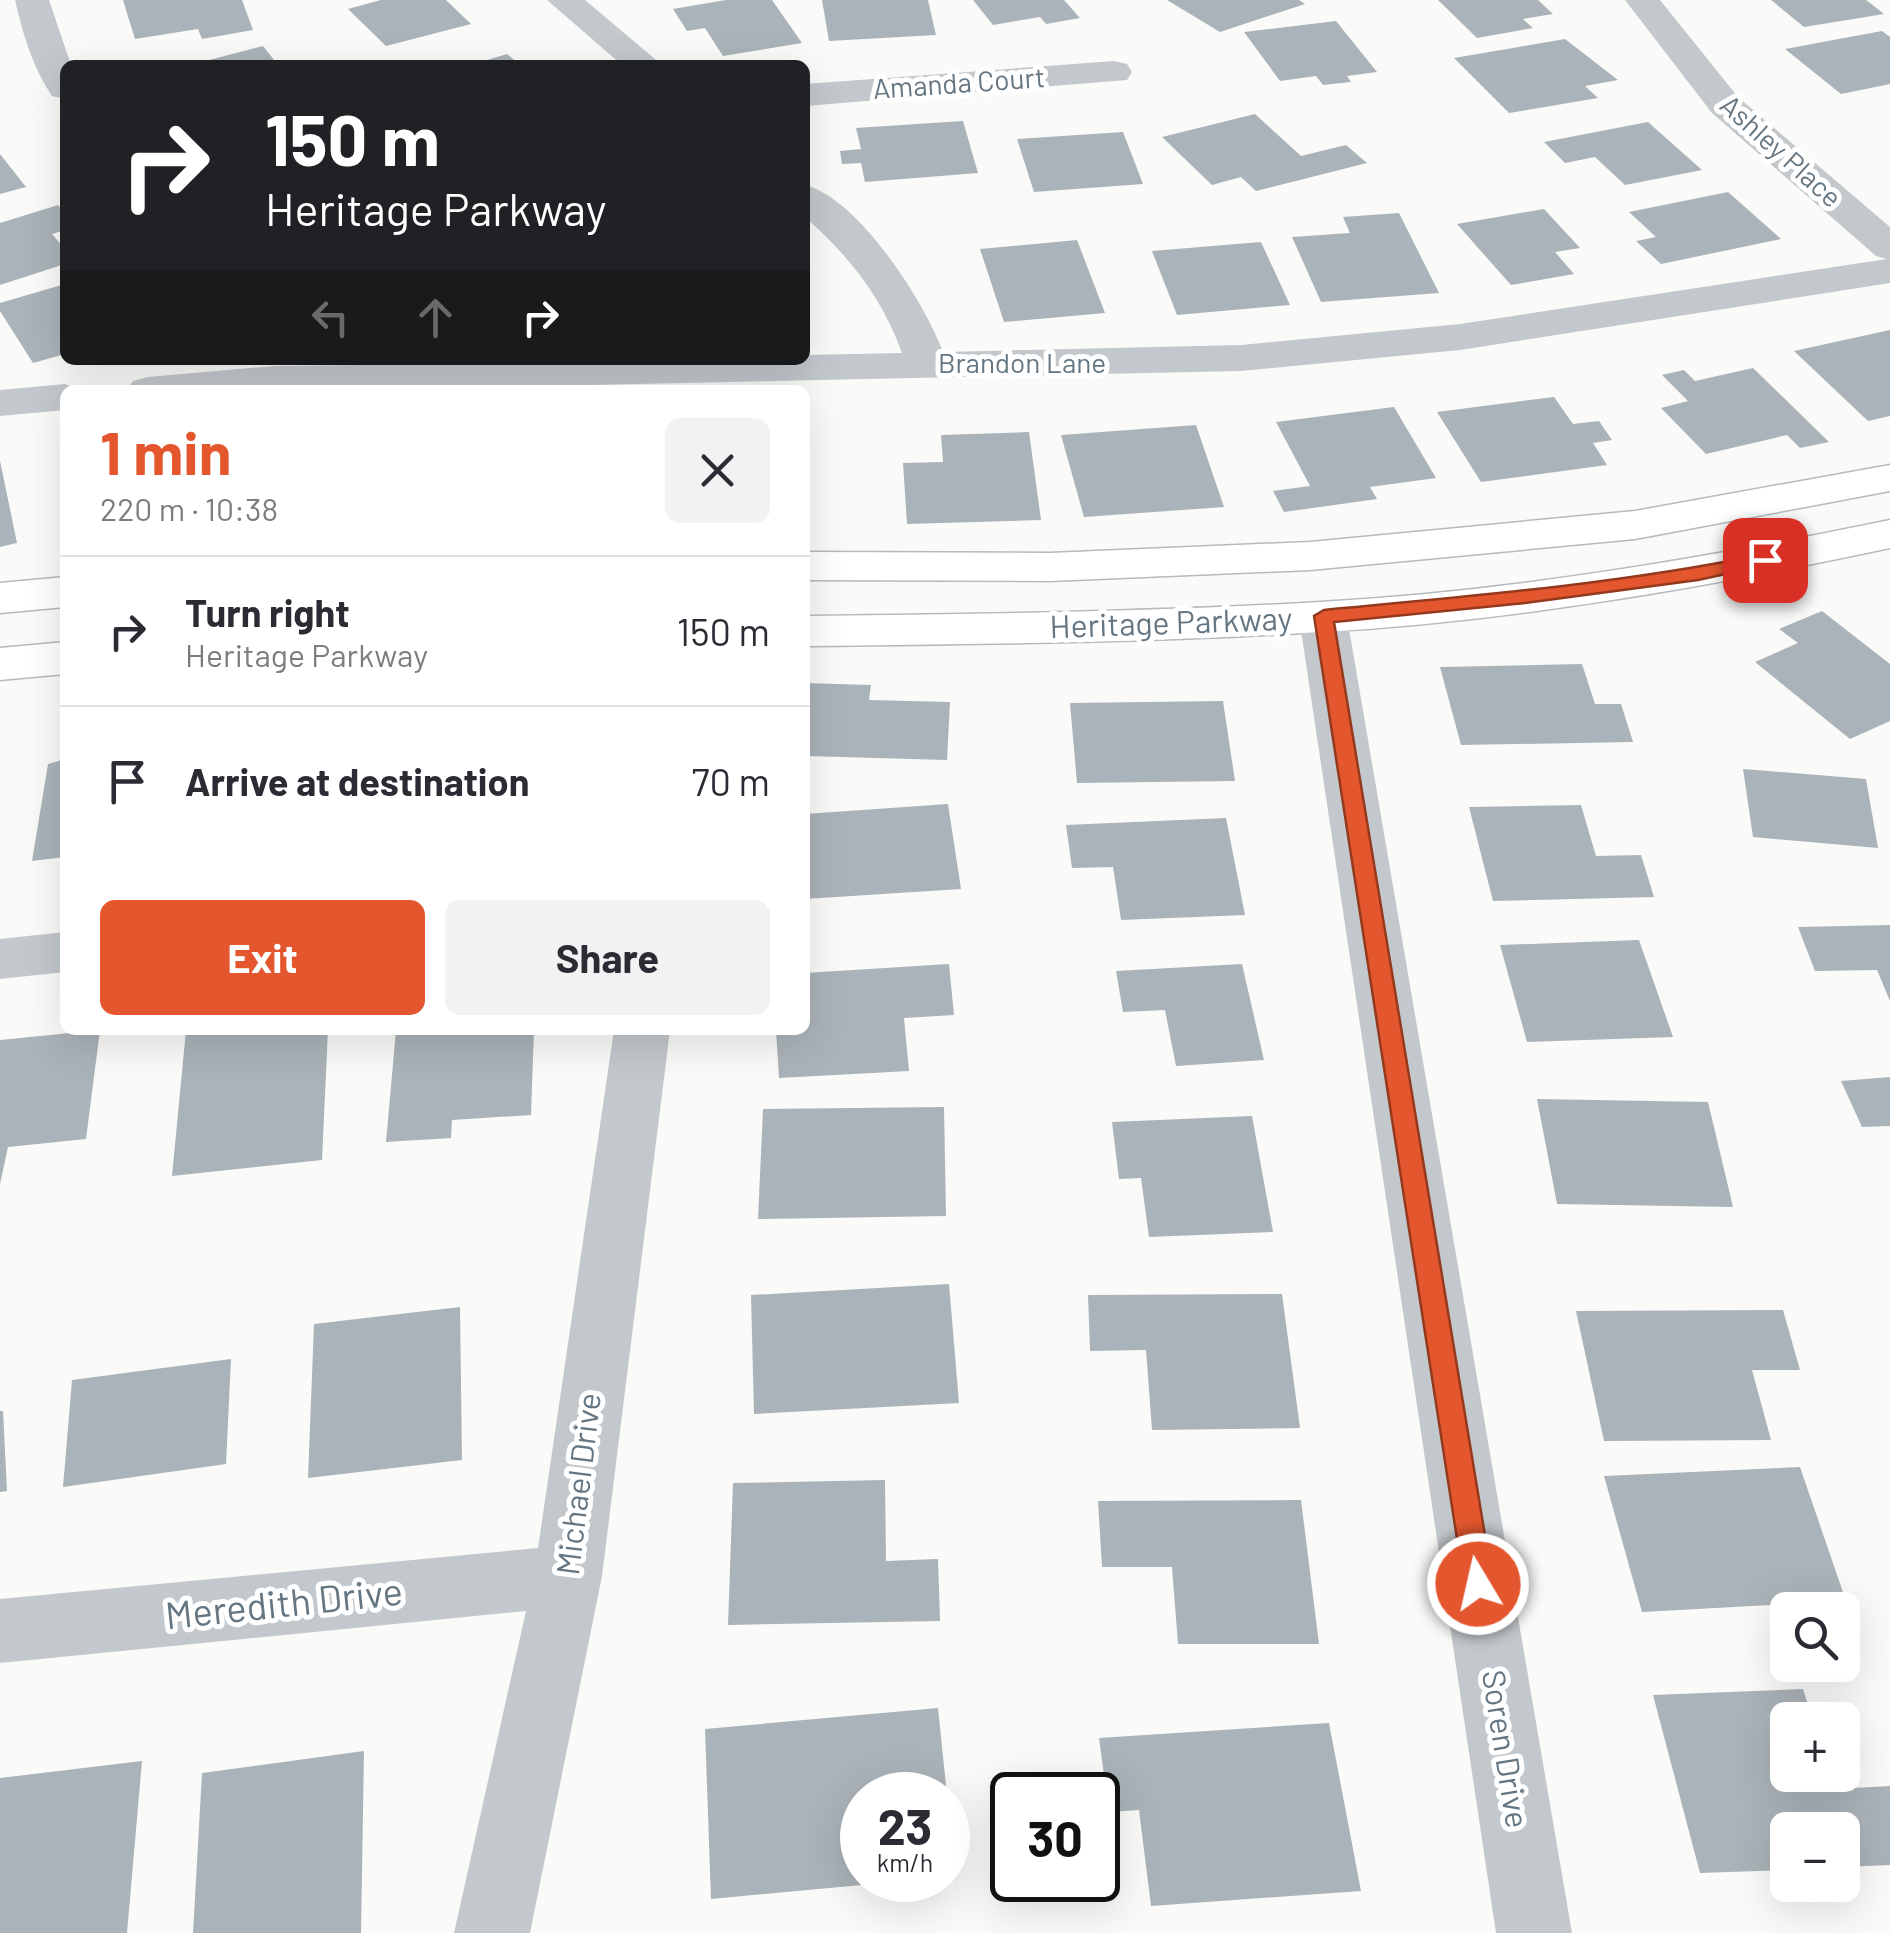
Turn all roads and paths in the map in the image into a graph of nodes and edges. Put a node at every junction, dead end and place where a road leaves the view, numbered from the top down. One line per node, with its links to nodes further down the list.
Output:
1 (32, 0): 6 (street)
2 (564, 0): 4 (street)
3 (1642, 0): 9 (street, Ashley Place)
4 (638, 60)
5 (1114, 72): 7 (street, Amanda Court)
6 (60, 79)
7 (810, 96)
8 (810, 201): 11 (street)
9 (1890, 248)
10 (1890, 271): 11 (street, Brandon Lane)
11 (927, 364): 12 (street, Brandon Lane)
12 (272, 370): 13 (street, Brandon Lane)
13 (179, 385)
14 (60, 397): 15 (street)
15 (0, 403)
16 (1890, 478): 18 (main road, Heritage Parkway)
17 (1890, 534): 21 (main road, Heritage Parkway)
18 (810, 566)
19 (60, 592): 20 (main road)
20 (0, 598)
21 (1324, 616): 22 (main road, Heritage Parkway); 31 (street, Soren Drive)
22 (810, 631)
23 (60, 658): 24 (main road)
24 (0, 664)
25 (60, 953): 26 (street)
26 (0, 960)
27 (641, 1035): 28 (street, Michael Drive)
28 (568, 1576): 29 (street, Meredith Drive); 30 (street, Michael Drive)
29 (0, 1631)
30 (492, 1933)
31 (1534, 1933)

